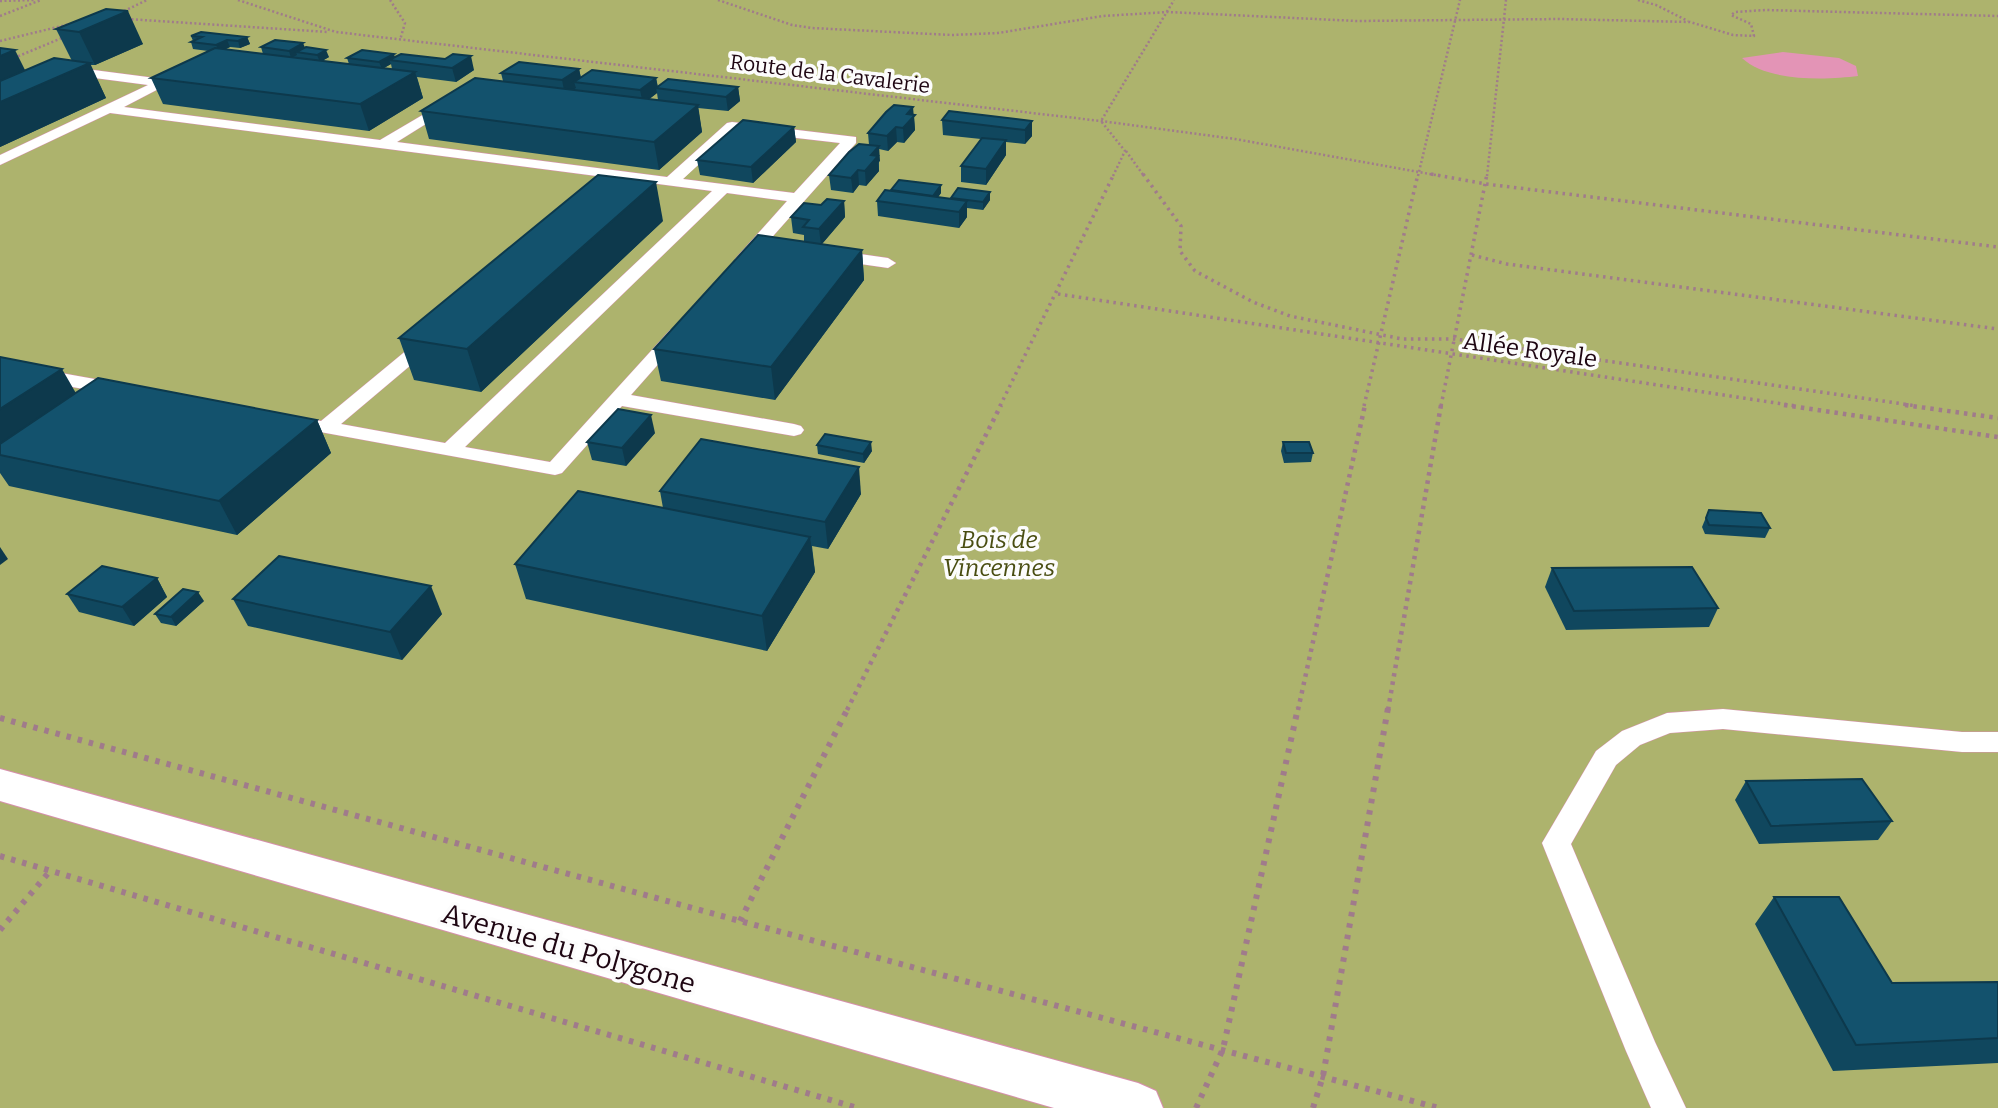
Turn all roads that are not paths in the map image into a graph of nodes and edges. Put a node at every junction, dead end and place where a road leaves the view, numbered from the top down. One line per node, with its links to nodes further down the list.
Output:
1 (49, 89): 3 (lane)
2 (465, 93): 4 (lane)
3 (108, 110): 4 (lane); 5 (lane)
4 (382, 145): 6 (lane)
5 (0, 161)
6 (623, 176): 7 (lane); 9 (lane)
7 (670, 182): 8 (lane); 10 (lane)
8 (723, 189): 10 (lane); 24 (lane)
9 (602, 194)
10 (798, 198): 11 (lane)
11 (756, 245): 12 (lane); 15 (lane)
12 (782, 249)
13 (809, 252): 14 (lane)
14 (888, 263)
15 (728, 276)
16 (692, 317): 20 (lane)
17 (443, 329): 22 (lane)
18 (0, 368): 19 (lane)
19 (136, 393)
20 (618, 399): 23 (lane); 24 (lane)
21 (272, 418): 22 (lane)
22 (326, 427): 24 (lane)
23 (794, 430)
24 (450, 450)
25 (1998, 742): 28 (lane)
26 (0, 785): 27 (street, Avenue du Polygone)
27 (1138, 1108)
28 (1669, 1108)

